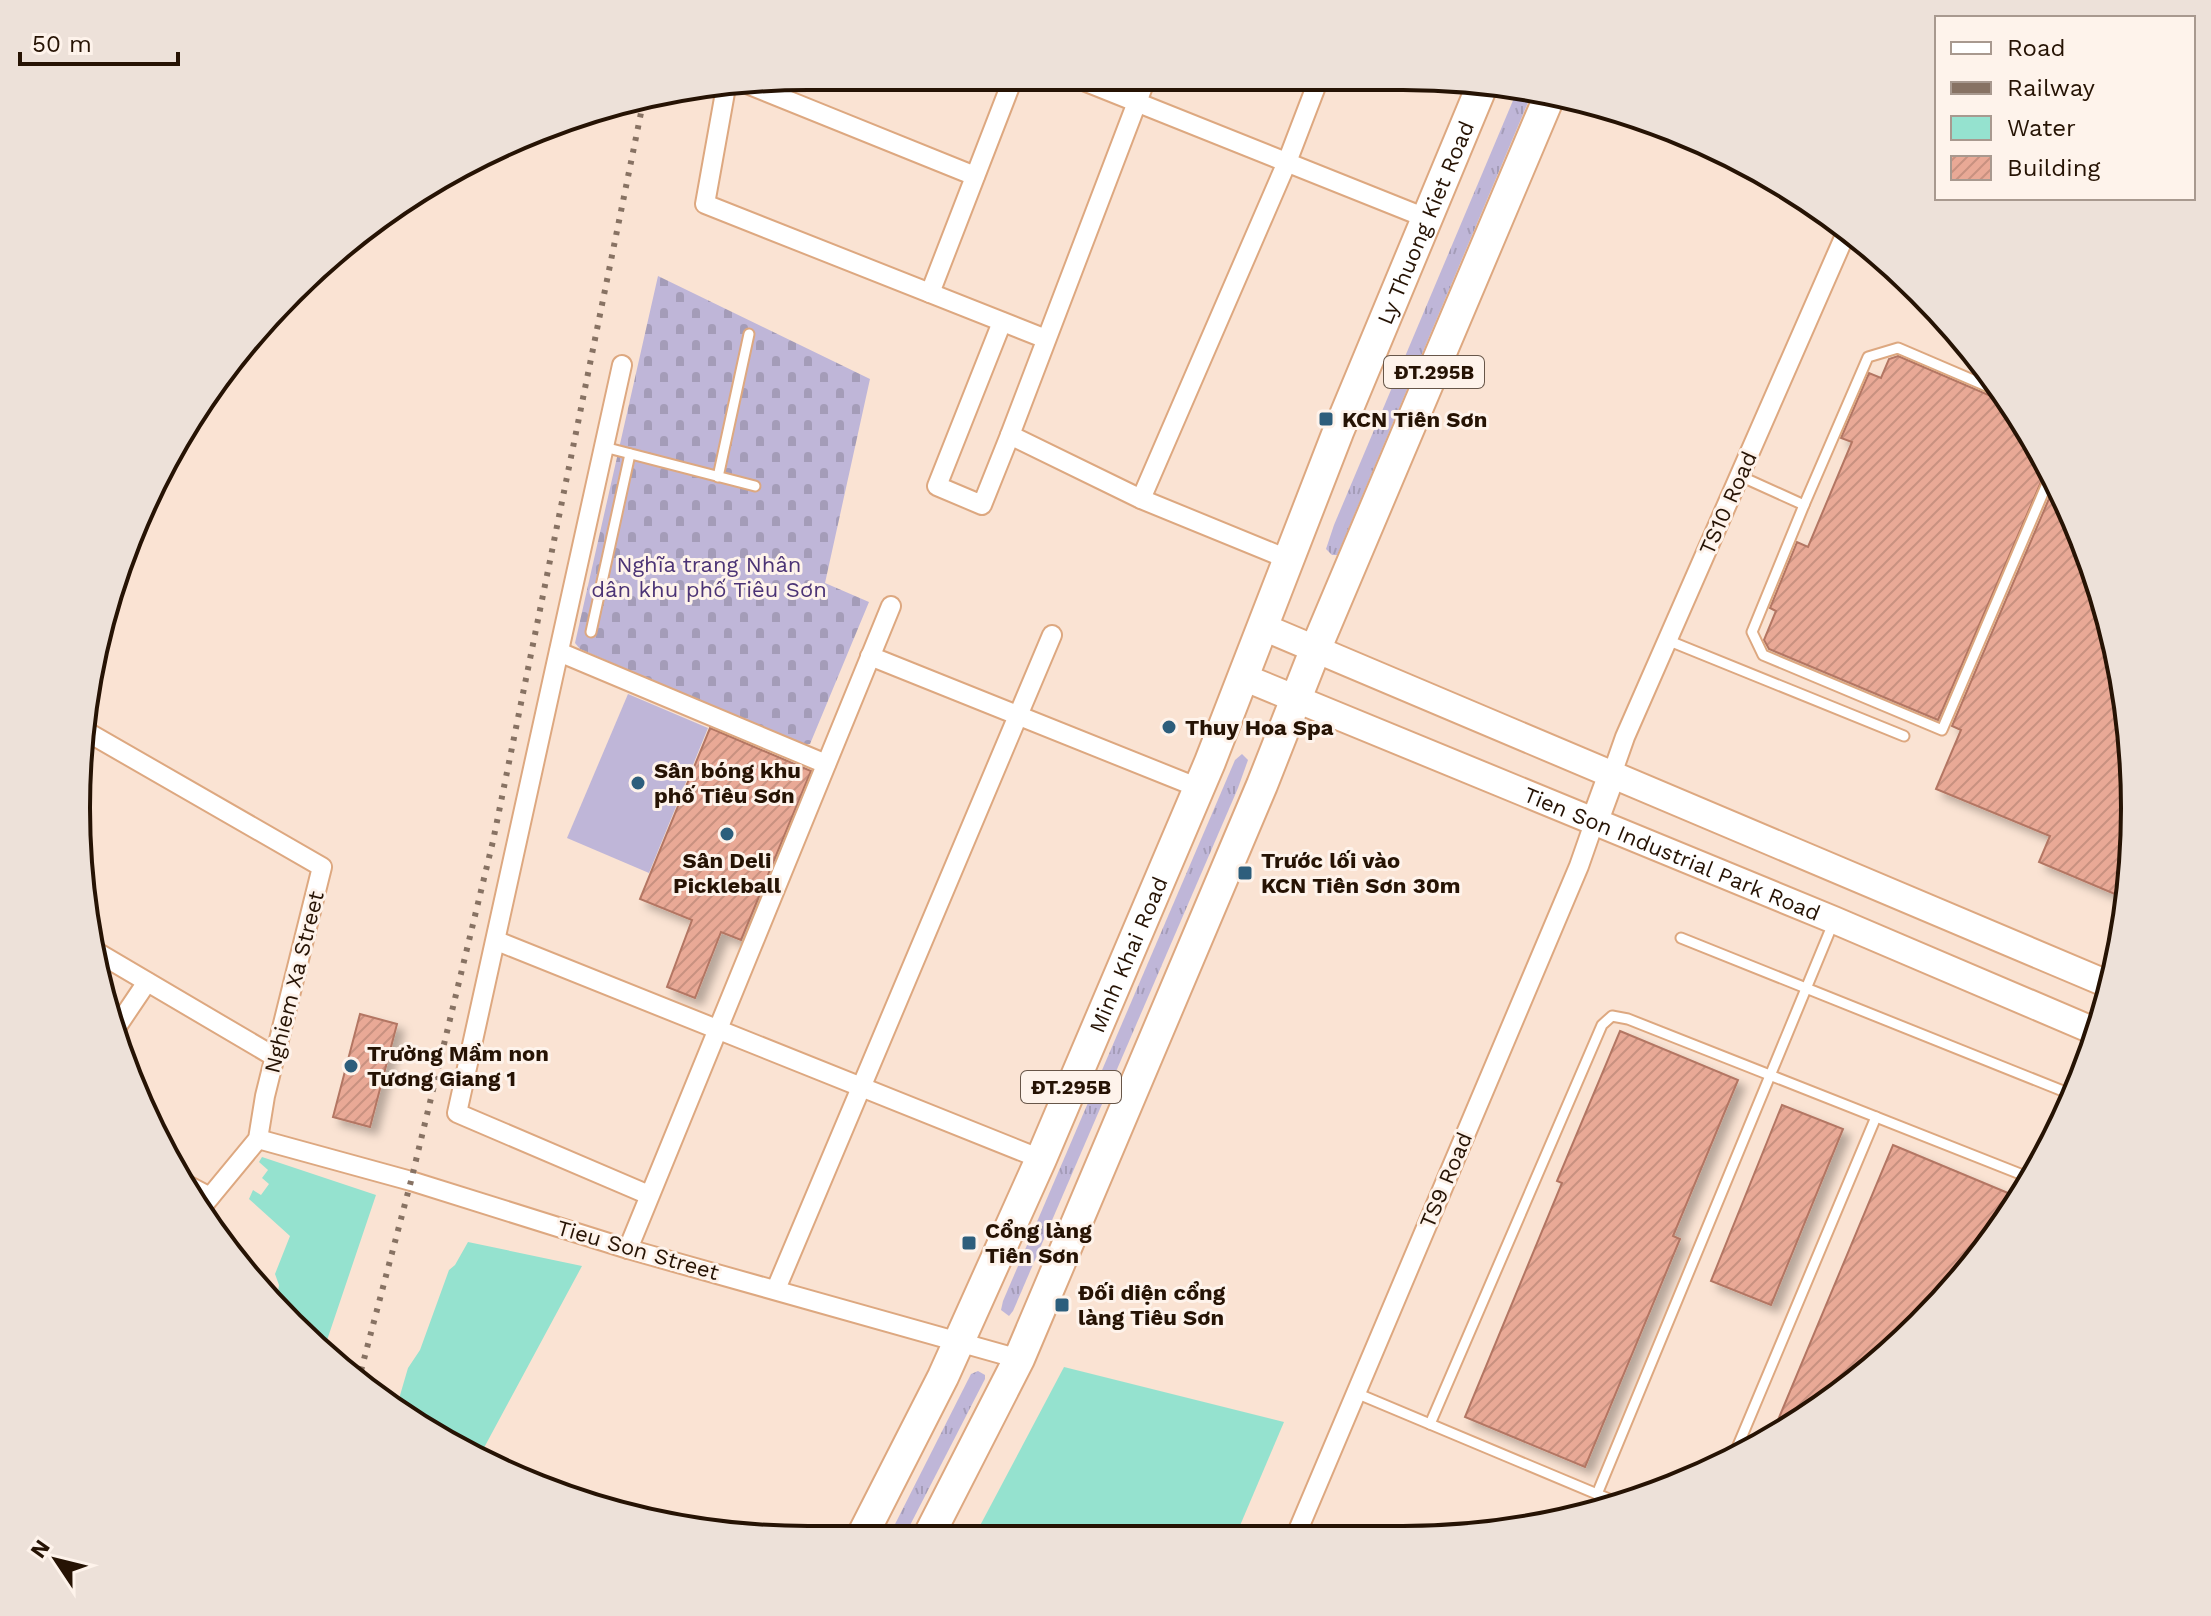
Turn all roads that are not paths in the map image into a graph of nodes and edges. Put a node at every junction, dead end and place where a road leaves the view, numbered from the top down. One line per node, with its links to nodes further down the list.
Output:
1 (1009, 90): 11 (street)
2 (1107, 90): 8 (street)
3 (1142, 90): 8 (street)
4 (1315, 90): 10 (street)
5 (766, 92): 11 (street)
6 (1478, 94): 12 (main road, Ly Thuong Kiet Road / ĐT.295B)
7 (725, 95): 14 (street)
8 (1137, 102): 10 (street); 17 (street)
9 (1546, 105): 35 (main road, ĐT.295B)
10 (1287, 162): 12 (street); 27 (street)
11 (975, 176): 14 (street)
12 (1426, 218): 29 (main road, Ly Thuong Kiet Road / ĐT.295B)
13 (1843, 240): 23 (street, TS10 Road)
14 (930, 293): 15 (street)
15 (1002, 322): 17 (street); 20 (street)
16 (749, 334): 24 (lane)
17 (1046, 339): 20 (street)
18 (622, 365): 21 (street)
19 (1982, 384): 28 (lane)
20 (1010, 435): 27 (street)
21 (604, 447): 22 (lane); 36 (street)
22 (630, 454): 24 (lane); 32 (lane)
23 (1740, 476): 28 (lane); 34 (street, TS10 Road)
24 (718, 477): 25 (lane)
25 (755, 486)
26 (2046, 487): 28 (lane)
27 (1141, 499): 29 (street)
28 (1804, 505)
29 (1290, 560): 31 (main road, Ly Thuong Kiet Road / ĐT.295B)
30 (891, 606): 37 (street)
31 (1263, 627): 35 (main road); 38 (main road, Minh Khai Road / ĐT.295B)
32 (591, 632)
33 (1052, 635): 40 (street)
34 (1667, 640): 42 (lane); 44 (street, TS10 Road)
35 (1316, 648): 39 (main road, ĐT.295B); 44 (main road)
36 (559, 652): 43 (street); 49 (street)
37 (870, 656): 40 (street); 43 (street)
38 (1243, 677): 39 (main road, Tien Son Industrial Park Road); 45 (main road, Minh Khai Road / ĐT.295B)
39 (1297, 700): 46 (main road, Tien Son Industrial Park Road); 70 (main road, ĐT.295B)
40 (1018, 716): 45 (street); 59 (street)
41 (94, 736): 57 (street, Nghiem Xa Street)
42 (1904, 736)
43 (826, 764): 56 (street)
44 (1612, 774): 46 (main road); 51 (main road)
45 (1199, 788): 63 (main road, Minh Khai Road / ĐT.295B)
46 (1594, 823): 47 (main road, Tien Son Industrial Park Road); 71 (street, TS9 Road)
47 (1834, 920): 53 (lane); 55 (main road, Tien Son Industrial Park Road)
48 (1681, 938): 53 (lane)
49 (497, 941): 56 (street); 65 (street)
50 (106, 959): 52 (street)
51 (2100, 981)
52 (147, 982): 54 (street); 57 (street)
53 (1805, 988): 58 (lane); 60 (lane)
54 (122, 1019)
55 (2087, 1028)
56 (717, 1029): 59 (street); 65 (street)
57 (275, 1057): 62 (street, Nghiem Xa Street)
58 (1768, 1075): 61 (lane); 72 (lane); 74 (lane)
59 (860, 1087): 63 (street); 68 (street)
60 (2063, 1091)
61 (1876, 1117): 64 (lane); 73 (lane)
62 (258, 1139): 66 (street, Nghiem Xa Street); 67 (street, Tieu Son Street)
63 (1041, 1159): 69 (main road, Minh Khai Road / ĐT.295B)
64 (2021, 1174)
65 (649, 1195): 67 (street)
66 (207, 1201)
67 (628, 1249): 68 (street, Tieu Son Street)
68 (776, 1289): 69 (street, Tieu Son Street)
69 (960, 1340): 70 (street, Tieu Son Street); 76 (main road, Minh Khai Road / ĐT.295B)
70 (1019, 1359): 77 (main road, ĐT.295B)
71 (1356, 1393): 72 (lane); 78 (street, TS9 Road)
72 (1430, 1424): 74 (lane)
73 (1739, 1442)
74 (1597, 1494): 75 (lane)
75 (1605, 1497)
76 (867, 1526)
77 (934, 1526)
78 (1300, 1526)

